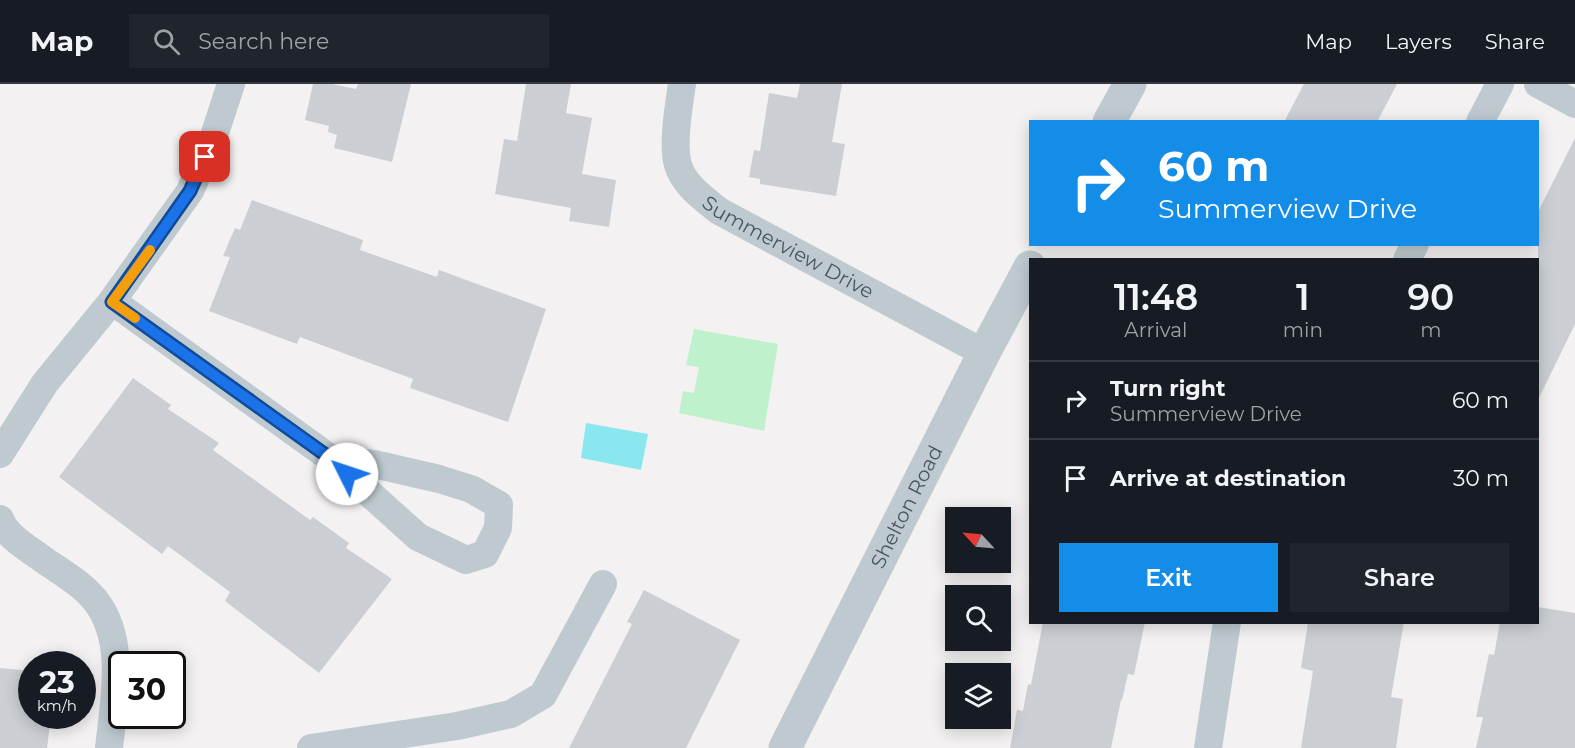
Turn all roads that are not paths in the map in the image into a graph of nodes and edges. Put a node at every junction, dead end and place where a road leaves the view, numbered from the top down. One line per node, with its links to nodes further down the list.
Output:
1 (231, 84): 10 (street)
2 (682, 84): 11 (street, Summerview Drive)
3 (1130, 84): 7 (street)
4 (1500, 84): 8 (street)
5 (1538, 84): 6 (street)
6 (1575, 104)
7 (1110, 120)
8 (1481, 120)
9 (1029, 269): 11 (street, Shelton Road)
10 (112, 302): 12 (street); 13 (street)
11 (984, 353): 19 (street, Shelton Road)
12 (0, 454)
13 (330, 458): 13 (street)
14 (0, 519): 17 (street)
15 (603, 584): 18 (street)
16 (1227, 624): 20 (street)
17 (109, 748)
18 (311, 748)
19 (785, 748)
20 (1208, 748)

